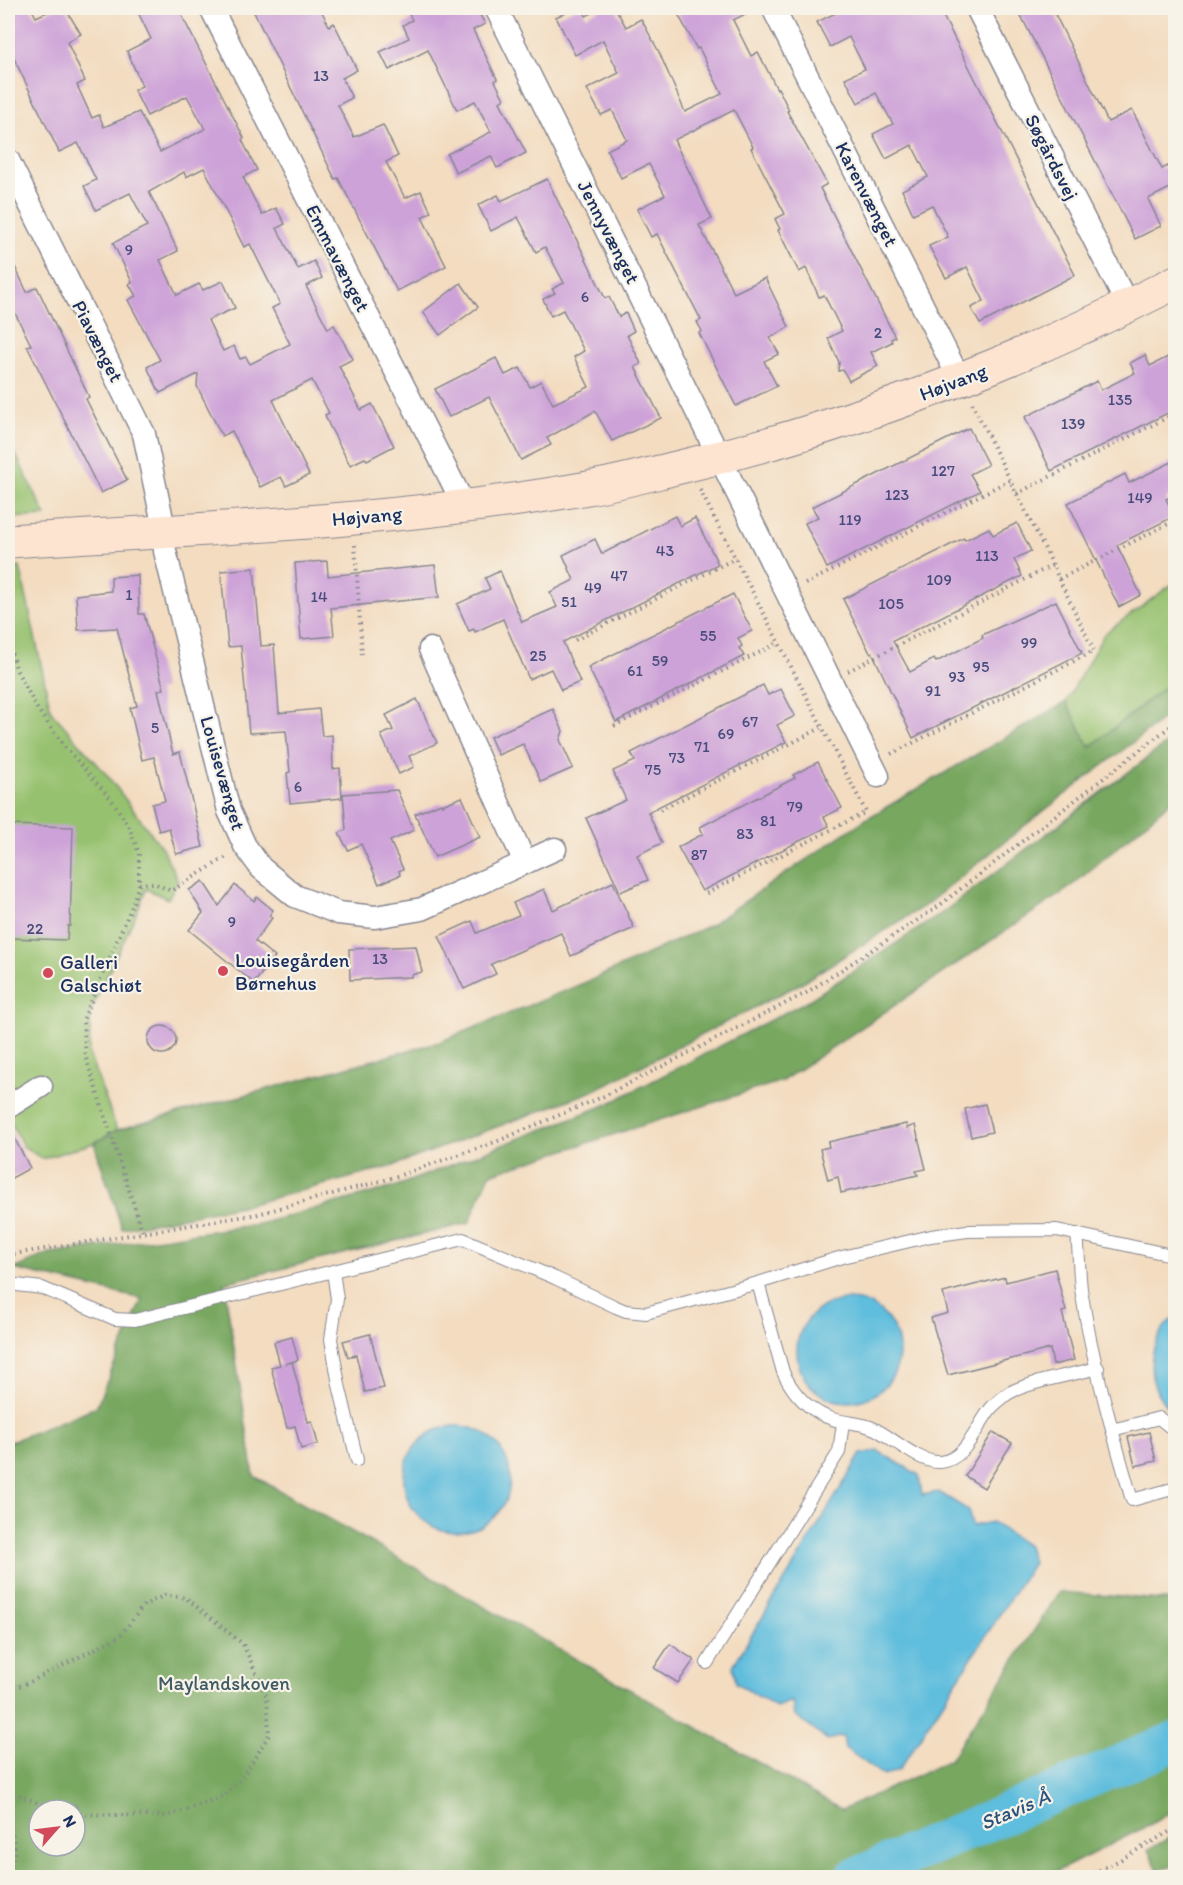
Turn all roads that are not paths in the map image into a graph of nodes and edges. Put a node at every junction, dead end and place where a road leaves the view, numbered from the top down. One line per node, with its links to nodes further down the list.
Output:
1 (211, 8): 10 (street, Emmavænget)
2 (496, 8): 9 (street, Jennyvænget)
3 (773, 8): 8 (street, Karenvænget)
4 (977, 8): 7 (street, Søgårdsvej)
5 (8, 160): 11 (street, Piavænget)
6 (1176, 282): 7 (street, Højvang)
7 (1128, 306): 8 (street, Højvang)
8 (960, 380): 9 (street, Højvang)
9 (721, 457): 10 (street, Højvang); 14 (street)
10 (465, 507): 11 (street, Højvang)
11 (163, 532): 12 (street, Højvang); 16 (street, Louisevænget)
12 (8, 541)
13 (430, 650): 16 (street)
14 (875, 770)
15 (555, 849): 16 (street, Louisevænget)
16 (525, 863)
17 (41, 1086): 18 (street)
18 (8, 1107)
19 (1077, 1234): 20 (lane); 22 (lane); 24 (lane)
20 (1176, 1256)
21 (333, 1271): 22 (lane); 23 (lane); 28 (lane)
22 (758, 1283): 25 (lane)
23 (8, 1284)
24 (1098, 1368): 25 (lane); 26 (lane)
25 (843, 1423): 30 (lane)
26 (1112, 1430): 27 (lane); 29 (lane)
27 (1176, 1436)
28 (357, 1460)
29 (1176, 1488)
30 (707, 1663)

